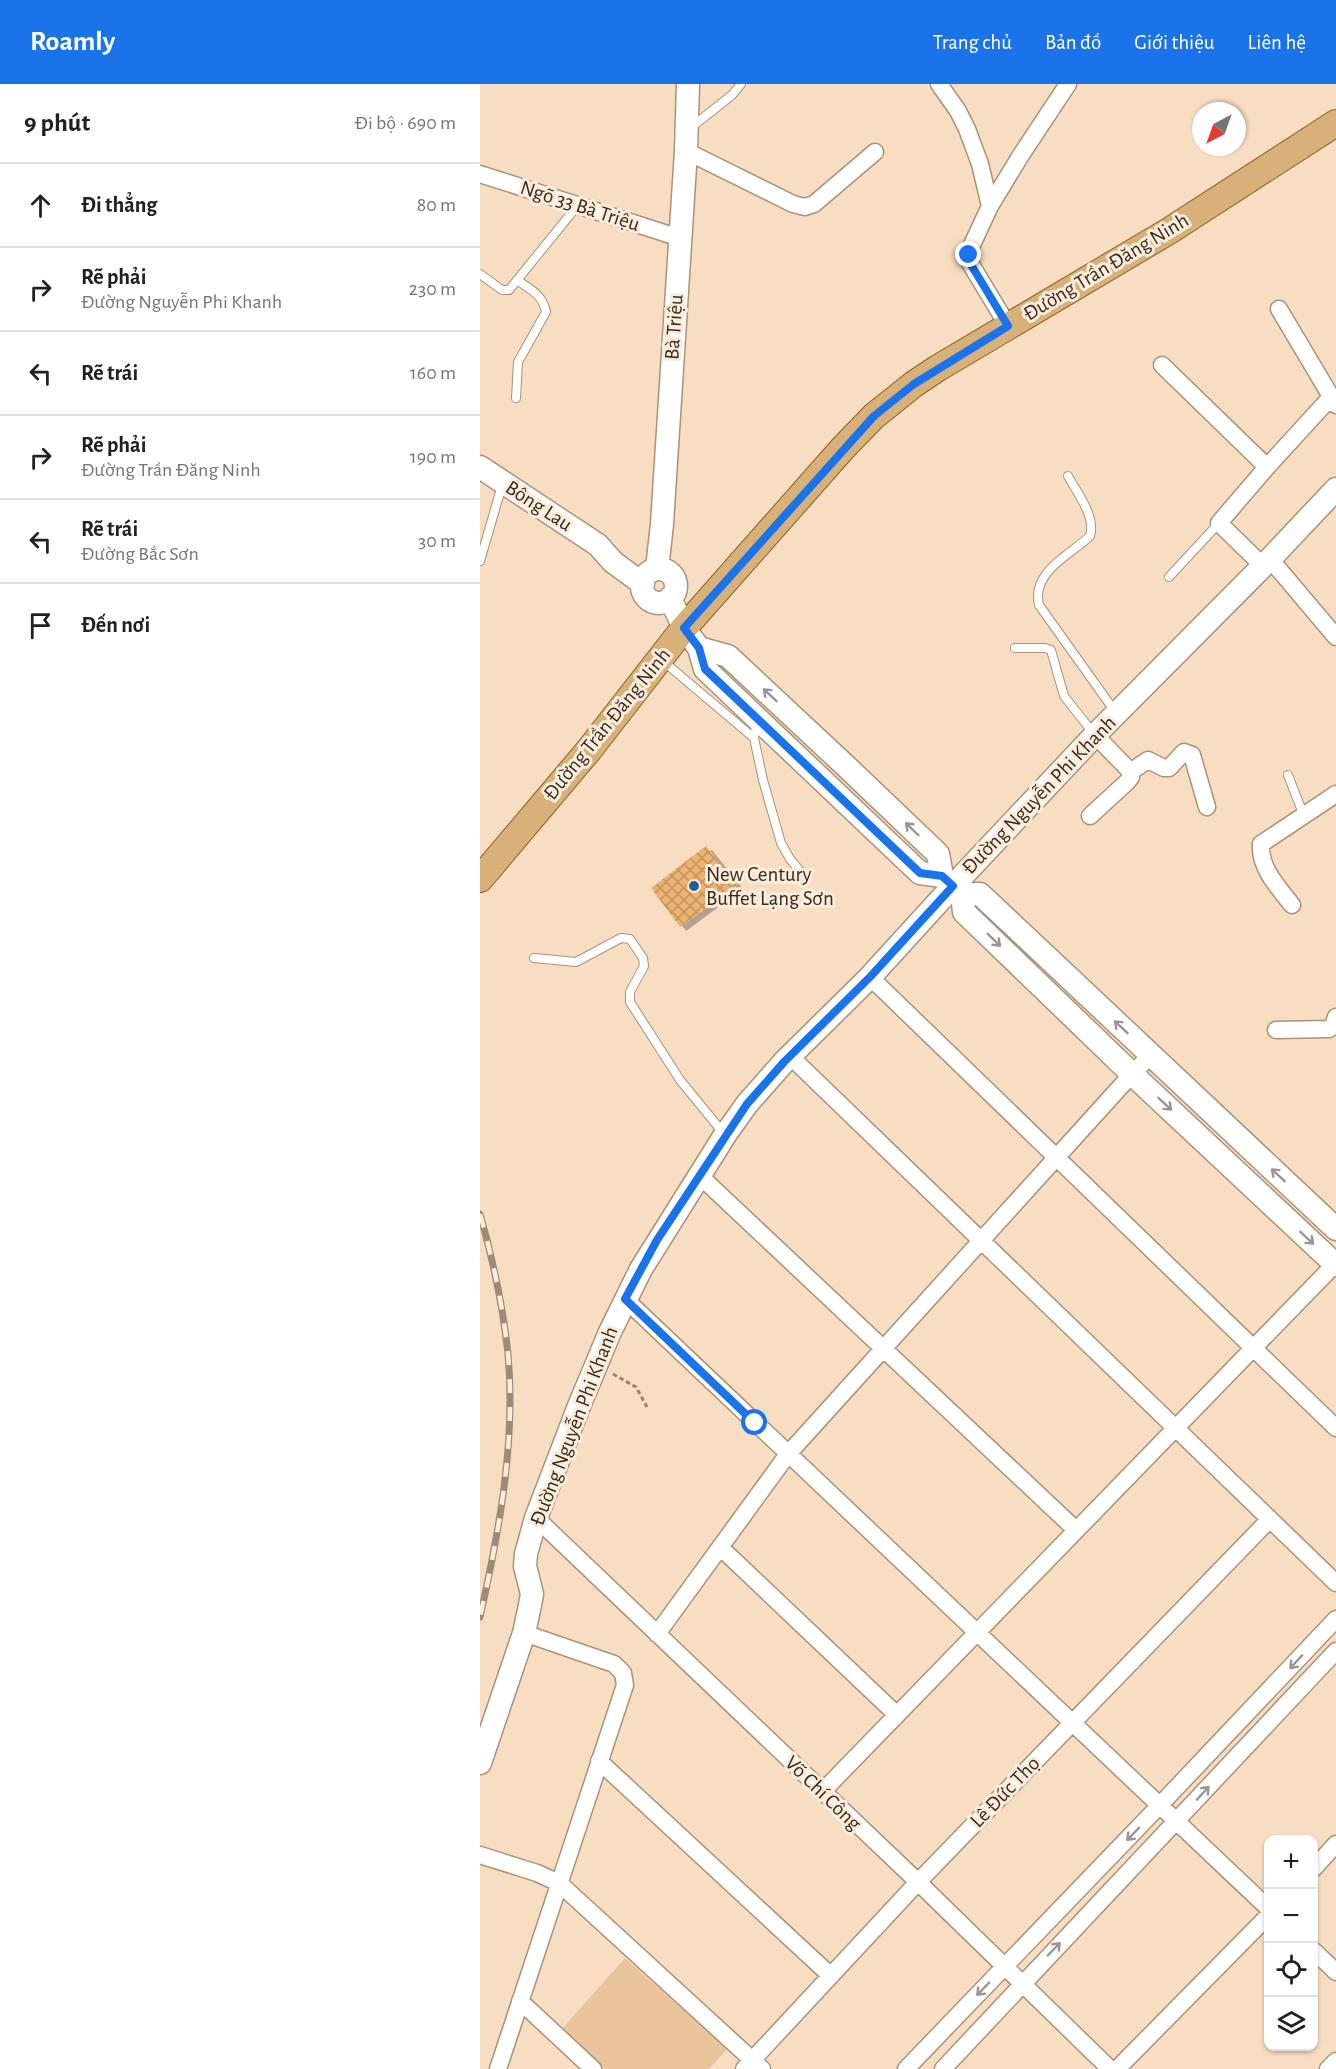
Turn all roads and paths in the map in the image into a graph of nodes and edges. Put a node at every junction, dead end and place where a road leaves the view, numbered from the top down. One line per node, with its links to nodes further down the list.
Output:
1 (688, 84): 6 (street, Bà Triệu)
2 (741, 84): 6 (lane)
3 (939, 84): 10 (street)
4 (1068, 84): 10 (street)
5 (1336, 123): 15 (main road, Đường Trần Đăng Ninh)
6 (687, 141): 7 (street); 11 (street, Bà Triệu)
7 (875, 152)
8 (480, 174): 9 (street, Ngõ 33 Bà Triệu)
9 (579, 205): 11 (street, Ngõ 33 Bà Triệu); 13 (lane)
10 (990, 206): 15 (street)
11 (680, 238): 27 (street, Bà Triệu)
12 (480, 274): 13 (lane)
13 (517, 280): 17 (lane)
14 (1279, 309): 18 (street)
15 (1008, 326): 30 (main road, Đường Trần Đăng Ninh)
16 (1162, 365): 20 (street)
17 (516, 398)
18 (1333, 401): 20 (street)
19 (480, 467): 22 (street, Bông Lau)
20 (1267, 467): 24 (street)
21 (1068, 476): 33 (lane)
22 (503, 482): 25 (lane); 27 (street, Bông Lau)
23 (1336, 489): 26 (street, Đường Nguyễn Phi Khanh)
24 (1219, 523): 26 (street); 28 (lane)
25 (480, 561)
26 (1267, 562): 29 (street); 33 (street, Đường Nguyễn Phi Khanh)
27 (651, 575): 30 (street, Bông Lau)
28 (1169, 577)
29 (1336, 637)
30 (692, 638): 32 (main road, Đường Trần Đăng Ninh); 34 (street); 44 (street, one-way to 30)
31 (1016, 648): 35 (lane)
32 (660, 658): 34 (lane); 43 (main road, Đường Trần Đăng Ninh)
33 (1117, 713): 35 (street, Đường Nguyễn Phi Khanh)
34 (755, 728): 42 (lane); 44 (street)
35 (1095, 735): 36 (street); 44 (street, Đường Nguyễn Phi Khanh)
36 (1130, 772): 39 (street); 40 (street)
37 (1288, 775): 41 (lane)
38 (1336, 794): 41 (street)
39 (1207, 807)
40 (1090, 816)
41 (1304, 816): 45 (street)
42 (804, 876)
43 (480, 879)
44 (952, 885): 47 (street, Đường Nguyễn Phi Khanh); 50 (street, one-way to 44); 52 (street, one-way to 52)
45 (1292, 905)
46 (534, 958): 53 (lane)
47 (870, 977): 51 (street, Đường Nguyễn Phi Khanh); 54 (street)
48 (1336, 1017): 49 (street)
49 (1276, 1030)
50 (1151, 1055): 52 (street); 56 (street, one-way to 50)
51 (790, 1056): 53 (street, Đường Nguyễn Phi Khanh); 57 (street)
52 (1132, 1074): 54 (street); 58 (street, one-way to 58)
53 (725, 1135): 55 (street, Đường Nguyễn Phi Khanh)
54 (1056, 1158): 57 (street); 60 (street)
55 (700, 1176): 59 (street, Đường Nguyễn Phi Khanh); 61 (street)
56 (1336, 1229)
57 (981, 1241): 61 (street); 64 (street)
58 (1336, 1264): 60 (street)
59 (625, 1299): 62 (street, Đường Nguyễn Phi Khanh); 66 (street)
60 (1253, 1347): 64 (street); 65 (street)
61 (884, 1349): 66 (street); 69 (street)
62 (595, 1365): 63 (path); 67 (street, Đường Nguyễn Phi Khanh)
63 (647, 1407)
64 (1176, 1427): 68 (street); 69 (street)
65 (1336, 1428)
66 (788, 1454): 70 (street); 74 (street)
67 (536, 1518): 73 (street, Đường Nguyễn Phi Khanh); 75 (street, Võ Chí Công)
68 (1270, 1519): 71 (street); 78 (street, Lê Đức Thọ)
69 (1076, 1530): 74 (street)
70 (720, 1547): 75 (street); 77 (street)
71 (1336, 1583)
72 (1336, 1619): 82 (street, one-way to 82)
73 (524, 1633): 79 (street); 80 (street, Đường Nguyễn Phi Khanh)
74 (977, 1633): 77 (street); 78 (street)
75 (657, 1634): 81 (street, Võ Chí Công)
76 (1336, 1651): 83 (street, one-way to 76)
77 (897, 1715): 81 (street)
78 (1072, 1723): 82 (street); 87 (street, Lê Đức Thọ)
79 (599, 1761): 88 (street); 94 (street)
80 (480, 1763)
81 (822, 1792): 87 (street, Võ Chí Công)
82 (1160, 1805): 83 (street); 92 (street, one-way to 92)
83 (1176, 1821): 89 (street); 95 (street, one-way to 83)
84 (1336, 1844): 86 (street)
85 (480, 1855): 88 (street)
86 (1318, 1864)
87 (918, 1882): 92 (street, Võ Chí Công); 94 (street, Lê Đức Thọ)
88 (559, 1883): 96 (street); 98 (street)
89 (1264, 1903)
90 (1264, 1921): 104 (street)
91 (1318, 1955): 93 (street)
92 (1004, 1967): 95 (street, Võ Chí Công); 101 (street, one-way to 101)
93 (1336, 1972)
94 (831, 1976): 98 (street, Lê Đức Thọ)
95 (1021, 1984): 102 (street); 103 (street, Võ Chí Công)
96 (520, 2001): 99 (street); 100 (street)
97 (1336, 2061): 105 (street)
98 (753, 2066)
99 (498, 2069)
100 (593, 2069)
101 (906, 2069)
102 (943, 2069)
103 (1110, 2069)
104 (1117, 2069)
105 (1328, 2069)

